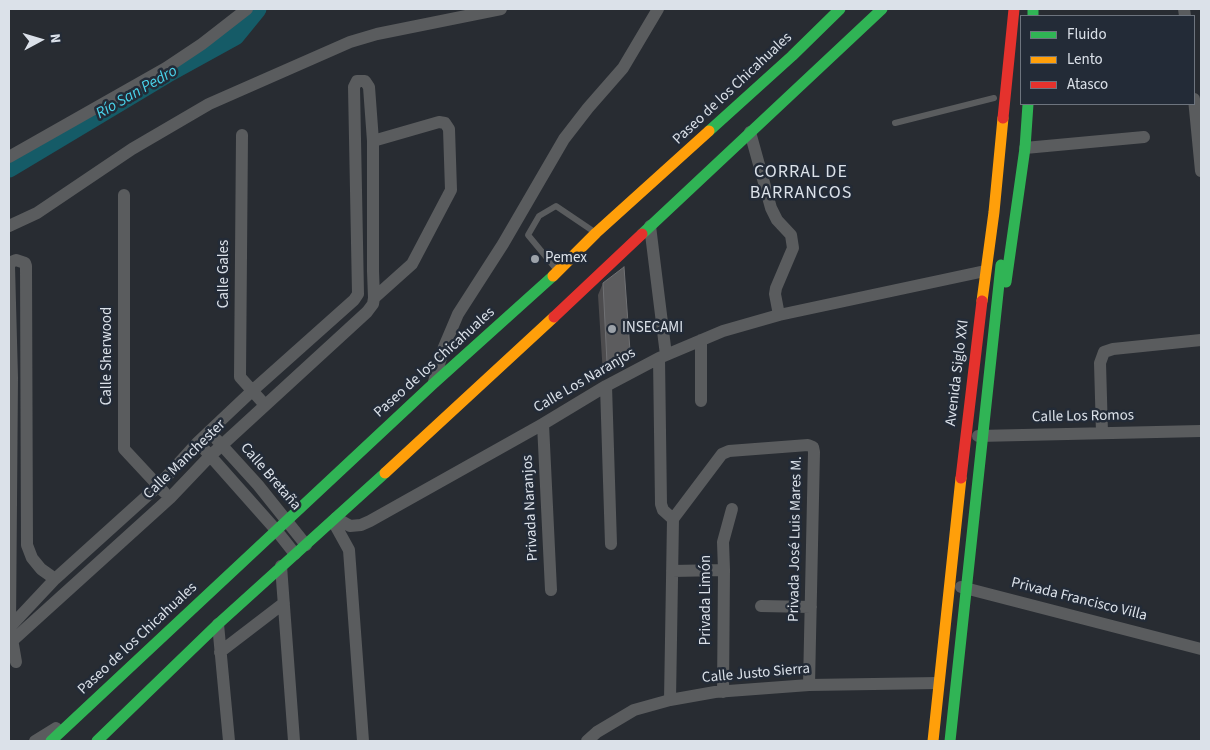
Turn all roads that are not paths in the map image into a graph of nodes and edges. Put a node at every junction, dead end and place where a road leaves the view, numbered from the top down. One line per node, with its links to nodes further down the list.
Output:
1 (247, 9): 20 (street)
2 (501, 9): 23 (street)
3 (658, 9): 41 (street)
4 (840, 9): 25 (main road, Paseo de los Chicahuales)
5 (882, 9): 13 (main road)
6 (1014, 9): 27 (main road, Avenida Siglo XXI)
7 (994, 93): 11 (lane); 27 (main road)
8 (1022, 105): 12 (main road)
9 (1023, 105): 17 (main road)
10 (1195, 105): 18 (street)
11 (895, 123)
12 (1015, 127)
13 (750, 132): 24 (main road); 34 (street)
14 (242, 135): 43 (street, Calle Gales)
15 (1144, 137): 17 (street)
16 (373, 141): 28 (street); 31 (street, Calle Manchester); 32 (street)
17 (1025, 148): 35 (main road)
18 (1200, 150): 21 (street)
19 (1012, 155): 35 (main road, Avenida Siglo XXI)
20 (9, 157)
21 (1201, 171)
22 (124, 195): 55 (street, Calle Sherwood)
23 (9, 226)
24 (650, 226): 30 (main road); 38 (street)
25 (596, 233): 29 (main road, Paseo de los Chicahuales); 29 (lane)
26 (598, 259): 30 (main road)
27 (985, 270): 34 (street, Calle Los Naranjos); 50 (main road, Avenida Siglo XXI)
28 (373, 271): 31 (street); 33 (street)
29 (559, 271): 41 (main road, Paseo de los Chicahuales)
30 (595, 278): 58 (main road)
31 (394, 280): 33 (street, Calle Manchester)
32 (358, 294): 33 (street); 43 (street, Calle Manchester)
33 (374, 298): 45 (street, Calle Manchester)
34 (779, 315): 36 (street, Calle Los Naranjos)
35 (995, 324): 51 (main road, Avenida Siglo XXI)
36 (701, 340): 38 (street, Calle Los Naranjos); 44 (street)
37 (1201, 340): 49 (street)
38 (663, 356): 42 (street, Calle Los Naranjos); 59 (street)
39 (12, 378): 40 (street); 40 (street); 77 (street)
40 (27, 378): 68 (street)
41 (433, 384): 60 (main road, Paseo de los Chicahuales)
42 (606, 386): 46 (street, Calle Los Naranjos); 62 (street)
43 (252, 391): 45 (street, Calle Gales); 47 (street, Calle Manchester)
44 (701, 401)
45 (265, 405): 53 (street, Calle Manchester)
46 (543, 424): 58 (street, Calle Los Naranjos); 71 (street, Privada Naranjos)
47 (210, 431): 52 (street, Calle Manchester); 53 (street, Calle Bretaña)
48 (1201, 431): 49 (street, Calle Los Romos)
49 (1102, 433): 51 (street, Calle Los Romos)
50 (966, 436): 51 (street, Calle Los Romos); 69 (main road, Avenida Siglo XXI)
51 (983, 436): 70 (main road, Avenida Siglo XXI)
52 (198, 442): 54 (street, Calle Bretaña); 55 (street, Calle Manchester)
53 (221, 446): 54 (street, Calle Manchester); 60 (street, Calle Bretaña)
54 (210, 456): 56 (street, Calle Manchester); 61 (street, Calle Bretaña)
55 (158, 486): 56 (street, Calle Sherwood); 68 (street, Calle Manchester)
56 (170, 498): 78 (street, Calle Manchester)
57 (732, 509): 66 (street, Privada Limón)
58 (334, 519): 63 (main road); 92 (street)
59 (674, 519): 67 (street); 74 (street, Privada José Luis Mares M.)
60 (287, 520): 61 (main road, Paseo de los Chicahuales); 63 (street, Calle Bretaña)
61 (276, 530): 64 (street, Calle Bretaña); 86 (main road, Paseo de los Chicahuales)
62 (611, 544)
63 (306, 545): 64 (main road)
64 (295, 554): 65 (main road)
65 (282, 566): 72 (street); 75 (main road)
66 (724, 570): 67 (street); 84 (street, Privada Limón)
67 (672, 571): 85 (street)
68 (55, 580): 77 (street, Calle Manchester)
69 (949, 583): 70 (street, Privada Francisco Villa); 82 (main road, Avenida Siglo XXI)
70 (966, 588): 79 (street, Privada Francisco Villa); 95 (main road, Avenida Siglo XXI)
71 (551, 590)
72 (284, 603): 75 (street); 91 (street)
73 (761, 606): 74 (street)
74 (811, 607): 83 (street, Privada José Luis Mares M.)
75 (249, 613): 76 (main road); 80 (street)
76 (218, 624): 80 (street); 89 (main road)
77 (10, 628): 78 (street)
78 (12, 641): 81 (street)
79 (1201, 648)
80 (220, 652): 90 (street)
81 (16, 662)
82 (938, 683): 83 (street, Calle Justo Sierra); 94 (main road, Avenida Siglo XXI)
83 (810, 685): 84 (street, Calle Justo Sierra)
84 (723, 692): 85 (street, Calle Justo Sierra)
85 (670, 700): 93 (street, Calle Justo Sierra)
86 (80, 714): 87 (street); 88 (main road, Paseo de los Chicahuales)
87 (35, 741)
88 (51, 741)
89 (97, 741)
90 (229, 741)
91 (294, 741)
92 (363, 741)
93 (587, 741)
94 (933, 741)
95 (950, 741)

